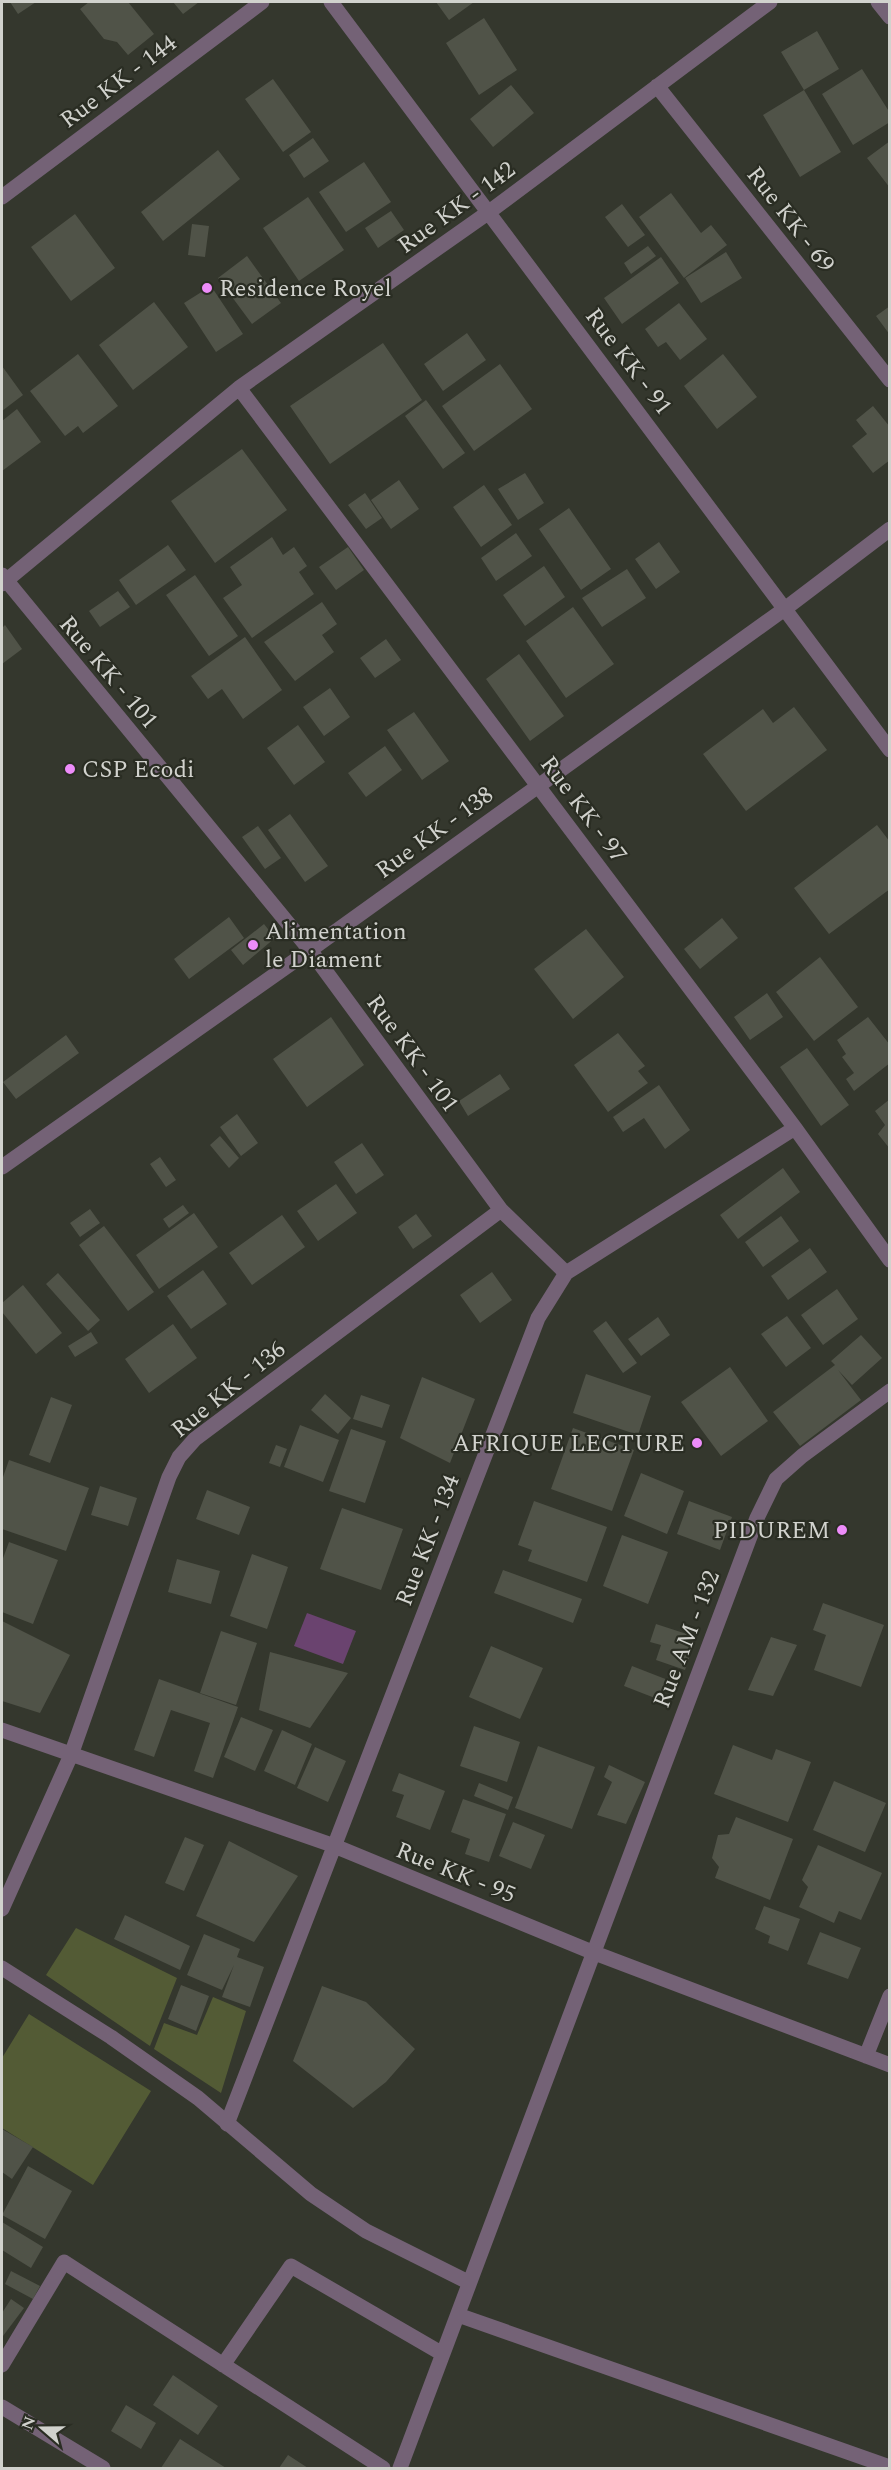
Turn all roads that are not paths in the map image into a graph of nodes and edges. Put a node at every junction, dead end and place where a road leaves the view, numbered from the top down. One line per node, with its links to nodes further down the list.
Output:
1 (262, 2): 7 (street, Rue KK - 144)
2 (331, 2): 8 (street, Rue KK - 91)
3 (770, 2): 6 (street, Rue KK - 142)
4 (878, 2): 5 (street)
5 (890, 16)
6 (657, 86): 8 (street, Rue KK - 142); 9 (street, Rue KK - 69)
7 (2, 196)
8 (489, 212): 10 (street, Rue KK - 142); 13 (street, Rue KK - 91)
9 (890, 380)
10 (239, 388): 12 (street, Rue KK - 142); 15 (street, Rue KK - 97)
11 (890, 529): 13 (street, Rue KK - 138)
12 (3, 580): 16 (street, Rue KK - 101)
13 (786, 608): 14 (street, Rue KK - 91); 15 (street, Rue KK - 138)
14 (890, 750)
15 (537, 785): 16 (street, Rue KK - 138); 17 (street, Rue KK - 97)
16 (310, 950): 18 (street, Rue KK - 138); 19 (street, Rue KK - 101)
17 (795, 1128): 20 (street, Rue KK - 97); 21 (street, Rue KK - 134)
18 (2, 1167)
19 (501, 1210): 21 (street, Rue KK - 101); 24 (street, Rue KK - 136)
20 (890, 1260)
21 (566, 1273): 25 (street, Rue KK - 134)
22 (890, 1391): 27 (street, Rue AM - 132)
23 (2, 1730): 24 (street, Rue KK - 95)
24 (71, 1755): 25 (street, Rue KK - 95); 26 (street, Rue KK - 136)
25 (332, 1845): 27 (street, Rue KK - 95); 32 (street, Rue KK - 134)
26 (2, 1909)
27 (592, 1952): 30 (street, Rue KK - 95); 33 (street, Rue AM - 132)
28 (2, 1968): 32 (street)
29 (890, 1996): 30 (street)
30 (866, 2056): 31 (street, Rue KK - 95)
31 (890, 2064)
32 (227, 2124): 33 (street)
33 (468, 2282): 34 (street, Rue AM - 132)
34 (458, 2315): 35 (street, Rue AM - 132); 40 (street)
35 (441, 2353): 37 (street); 42 (street, Rue AM - 132)
36 (2, 2365): 37 (street)
37 (223, 2365): 41 (street)
38 (2, 2407): 39 (street)
39 (96, 2466)
40 (890, 2467)
41 (383, 2469)
42 (400, 2469)

